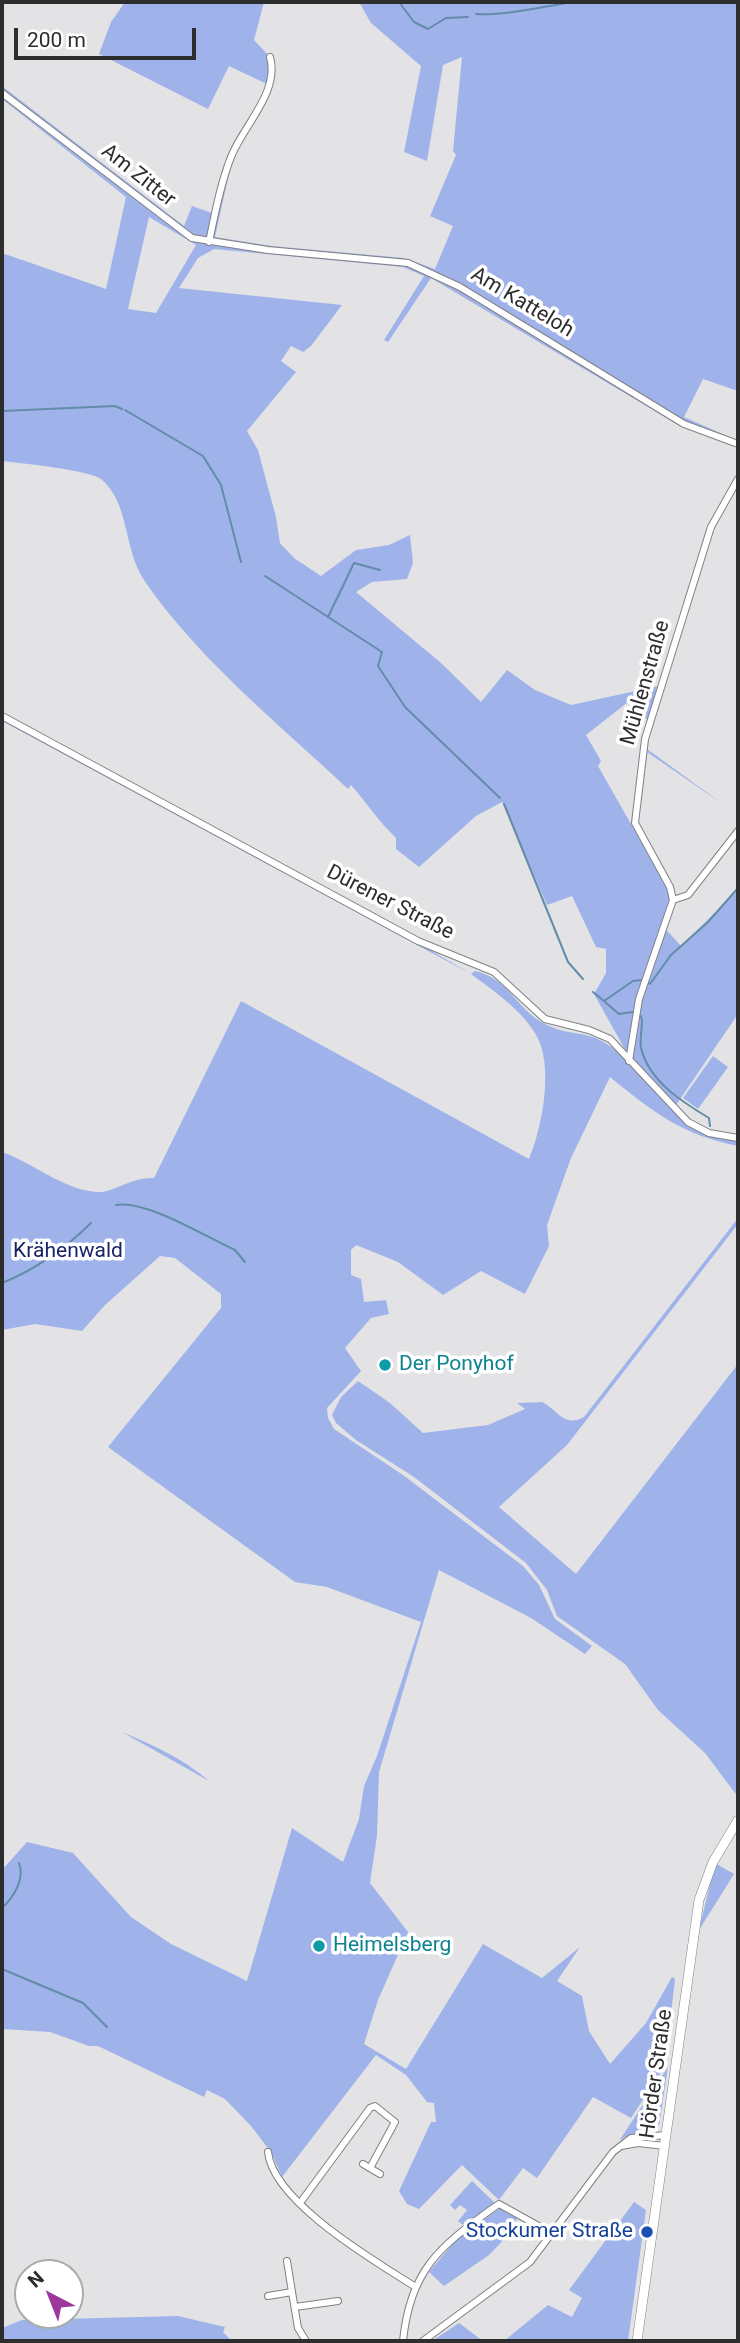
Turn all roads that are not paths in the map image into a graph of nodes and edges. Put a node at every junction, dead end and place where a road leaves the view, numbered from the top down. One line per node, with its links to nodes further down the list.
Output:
1 (270, 57): 3 (street)
2 (2, 93): 3 (street, Am Zitter)
3 (209, 242): 4 (street, Am Zitter)
4 (268, 250): 5 (street, Am Katteloh)
5 (738, 444)
6 (738, 479): 9 (street, Mühlenstraße)
7 (2, 716): 10 (street, Dürener Straße)
8 (738, 831): 9 (street)
9 (673, 900): 10 (street)
10 (629, 1061): 11 (street, Dürener Straße)
11 (738, 1138)
12 (738, 1820): 13 (main road, Hörder Straße)
13 (666, 2135): 14 (main road, Hörder Straße); 15 (street)
14 (664, 2146): 15 (street); 29 (main road, Hörder Straße)
15 (620, 2147): 19 (street)
16 (268, 2152): 18 (street)
17 (380, 2174): 18 (street)
18 (300, 2203): 21 (street)
19 (553, 2234): 21 (street); 28 (street)
20 (287, 2260): 22 (street)
21 (414, 2286): 27 (street)
22 (292, 2292): 23 (street); 25 (street)
23 (268, 2296)
24 (338, 2301): 25 (street)
25 (295, 2307): 26 (street)
26 (306, 2341)
27 (403, 2341)
28 (423, 2341)
29 (638, 2341)

